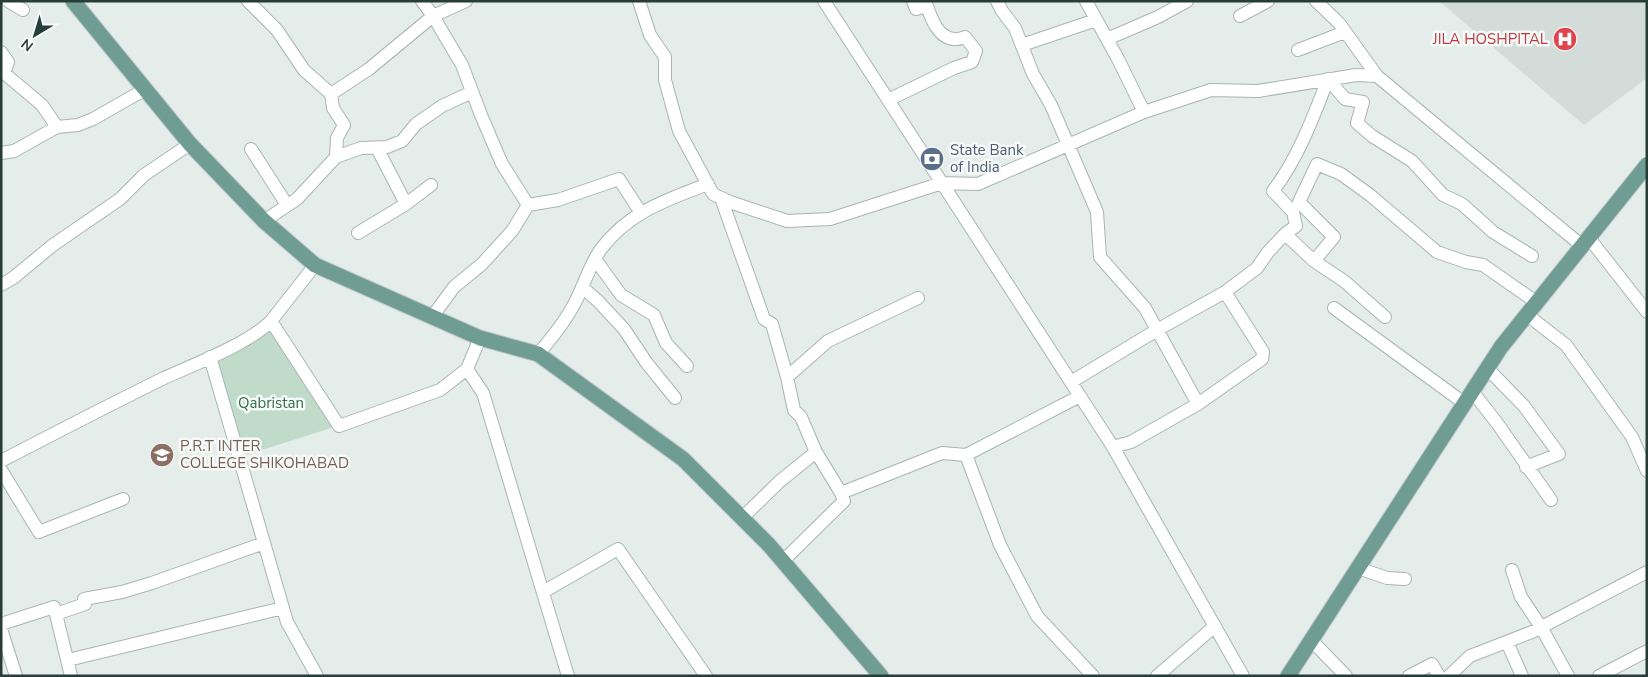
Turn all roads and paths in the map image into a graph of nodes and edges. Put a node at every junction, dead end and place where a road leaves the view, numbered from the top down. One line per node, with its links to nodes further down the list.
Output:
1 (8, 1): 14 (street)
2 (73, 1): 25 (main road)
3 (248, 1): 27 (street)
4 (422, 1): 15 (street)
5 (466, 1): 15 (street)
6 (639, 1): 39 (street)
7 (824, 1): 28 (street)
8 (913, 1): 28 (street)
9 (998, 1): 20 (street)
10 (1086, 1): 17 (street)
11 (1187, 1): 19 (street)
12 (1268, 1): 16 (street)
13 (1316, 1): 18 (street)
14 (23, 10)
15 (433, 16): 26 (street); 27 (street)
16 (1240, 16)
17 (1096, 20): 19 (street); 20 (street)
18 (1345, 32): 21 (street); 23 (street)
19 (1107, 39): 29 (street)
20 (1022, 45): 32 (street)
21 (1298, 50)
22 (3, 60): 30 (street)
23 (1377, 76): 24 (street); 49 (street)
24 (1328, 80): 29 (street); 48 (street); 50 (street)
25 (144, 90): 30 (street); 31 (main road)
26 (472, 92): 33 (street); 44 (street)
27 (331, 94): 36 (street)
28 (888, 100): 38 (street)
29 (1144, 112): 32 (street)
30 (57, 127): 35 (street)
31 (190, 144): 46 (main road); 54 (street)
32 (1069, 145): 38 (street); 65 (street)
33 (378, 148): 36 (street); 42 (street)
34 (251, 149): 43 (street)
35 (1, 153)
36 (336, 156): 43 (street)
37 (1647, 164): 49 (main road)
38 (942, 183): 41 (street); 73 (street)
39 (708, 184): 41 (street); 45 (street)
40 (431, 185): 42 (street)
41 (721, 198): 72 (street)
42 (406, 204): 47 (street)
43 (287, 205): 46 (street)
44 (528, 205): 45 (street); 62 (street)
45 (641, 213): 51 (street)
46 (264, 221): 53 (main road)
47 (358, 233)
48 (1285, 234): 52 (street); 56 (street)
49 (1585, 242): 58 (main road); 60 (street)
50 (1532, 256)
51 (595, 260): 55 (street); 69 (street)
52 (1314, 261): 58 (street); 63 (street)
53 (315, 265): 62 (main road); 64 (street)
54 (1, 285)
55 (582, 287): 67 (street); 76 (street)
56 (1225, 292): 65 (street); 77 (street)
57 (918, 298): 72 (street)
58 (1536, 302): 61 (main road)
59 (1334, 308): 75 (street)
60 (1647, 312)
61 (1526, 314): 70 (main road); 84 (street)
62 (432, 317): 66 (main road)
63 (1386, 317)
64 (271, 321): 68 (street); 71 (street)
65 (1157, 330): 73 (street); 77 (street)
66 (480, 338): 67 (main road); 71 (street)
67 (538, 354): 88 (main road)
68 (210, 357): 81 (street); 89 (street)
69 (687, 366)
70 (1487, 368): 75 (main road); 82 (street)
71 (467, 369): 95 (street)
72 (787, 377): 79 (street)
73 (1071, 382): 74 (street)
74 (1080, 396): 78 (street); 80 (street)
75 (1468, 397): 82 (street); 91 (main road)
76 (675, 398)
77 (1198, 404): 78 (street)
78 (1113, 447): 99 (street)
79 (816, 452): 85 (street); 88 (street)
80 (966, 455): 85 (street); 112 (street)
81 (1, 461)
82 (1526, 467): 87 (street)
83 (1, 470): 86 (street)
84 (1647, 471)
85 (841, 492): 90 (street)
86 (123, 499)
87 (1551, 500)
88 (742, 518): 90 (main road)
89 (264, 543): 96 (street); 97 (street)
90 (783, 561): 111 (main road)
91 (1358, 568): 94 (street); 102 (main road)
92 (1512, 570): 100 (street)
93 (1647, 572): 100 (street)
94 (1405, 579)
95 (543, 592): 109 (street); 110 (street)
96 (283, 608): 105 (street); 108 (street)
97 (56, 614): 98 (street); 105 (street)
98 (1, 624)
99 (1215, 626): 113 (street); 114 (street)
100 (1541, 627): 103 (street); 121 (street)
101 (1, 629): 106 (street)
102 (1311, 640): 115 (main road); 116 (street)
103 (1507, 642): 119 (street); 120 (street)
104 (1647, 651): 122 (street)
105 (68, 660): 107 (street)
106 (16, 676)
107 (71, 676)
108 (317, 676)
109 (568, 676)
110 (706, 676)
111 (881, 676)
112 (1093, 676)
113 (1157, 676)
114 (1243, 676)
115 (1288, 676)
116 (1346, 676)
117 (1409, 676): 118 (street)
118 (1439, 676)
119 (1449, 676)
120 (1522, 676)
121 (1568, 676)
122 (1599, 676)

